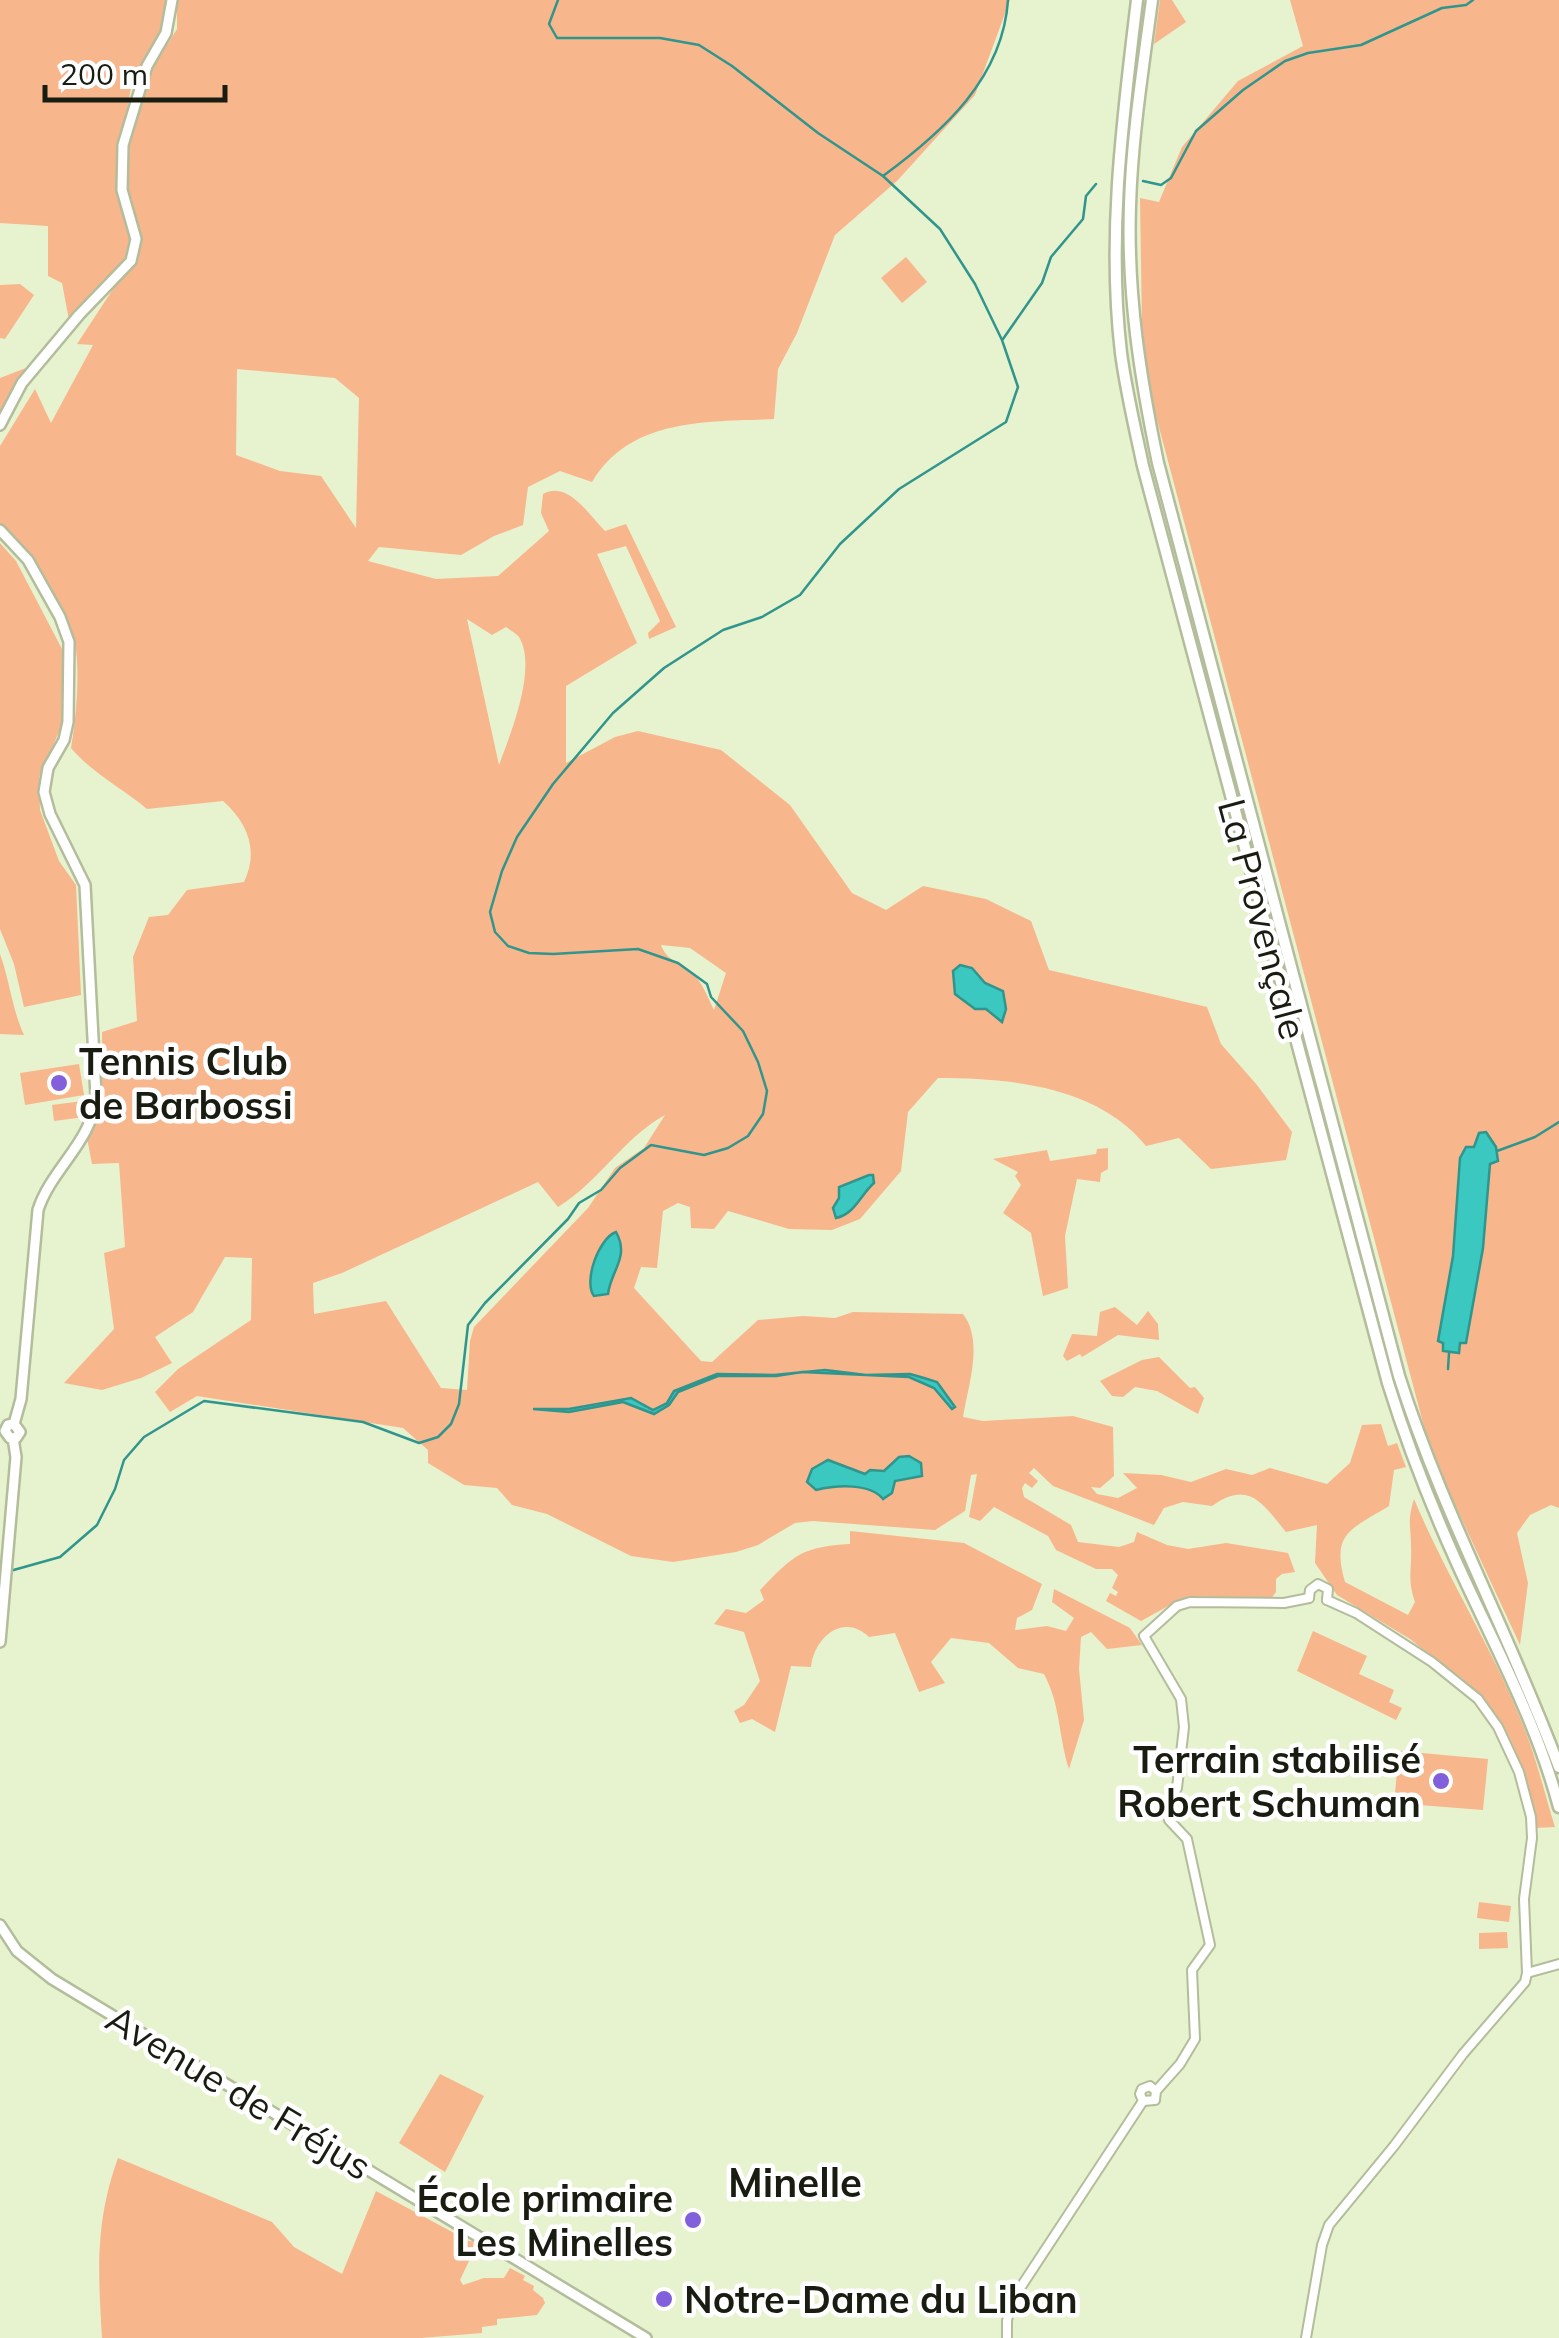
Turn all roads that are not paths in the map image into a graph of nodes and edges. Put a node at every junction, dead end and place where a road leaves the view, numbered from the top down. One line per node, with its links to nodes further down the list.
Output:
1 (172, 0): 4 (main road)
2 (1138, 0): 10 (highway, La Provençale)
3 (1152, 0): 9 (highway, La Provençale)
4 (0, 425)
5 (0, 530): 8 (main road)
6 (1310, 1598): 7 (street); 7 (street); 15 (street)
7 (1327, 1600): 13 (street)
8 (0, 1642)
9 (1559, 1767)
10 (1559, 1807)
11 (0, 1925): 14 (main road, Avenue de Fréjus)
12 (1559, 1964): 13 (street)
13 (1527, 1972): 16 (street)
14 (646, 2338)
15 (1007, 2338)
16 (1306, 2338)

